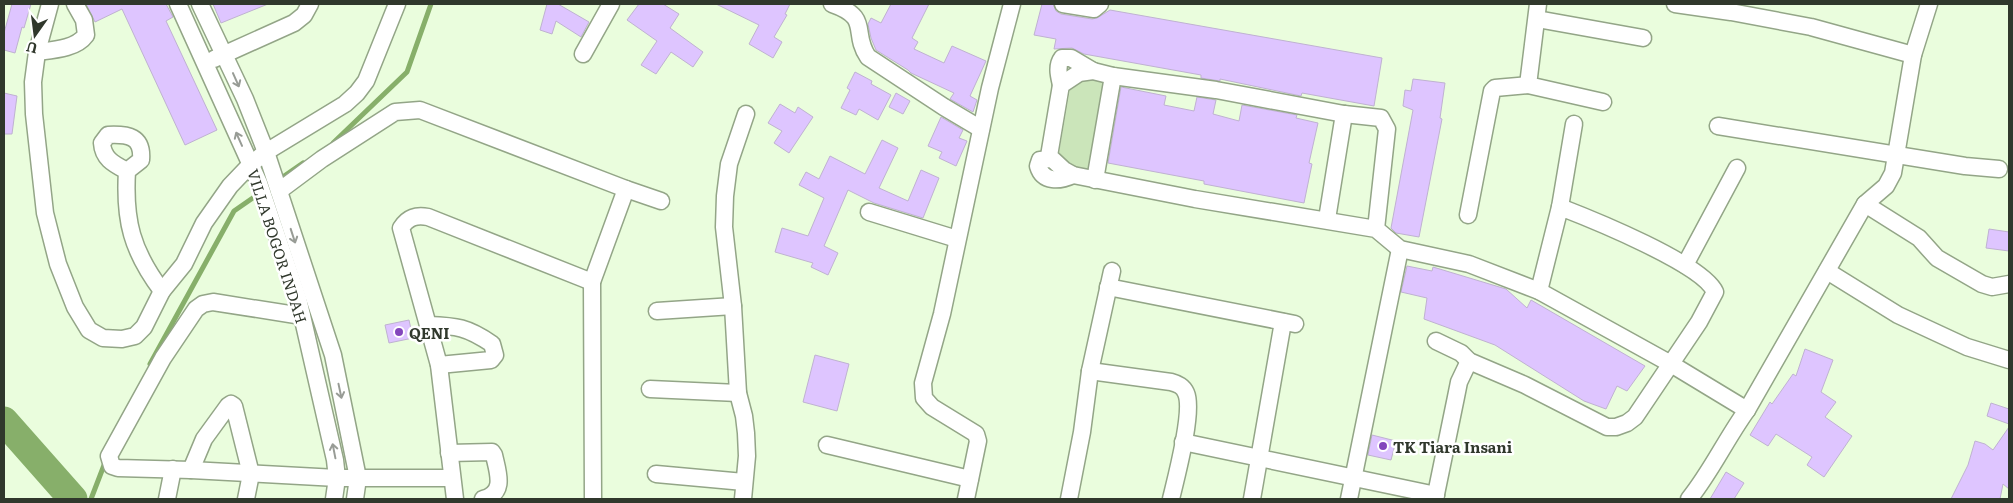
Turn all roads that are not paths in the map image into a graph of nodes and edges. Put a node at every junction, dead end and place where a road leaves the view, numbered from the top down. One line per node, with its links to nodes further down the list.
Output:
1 (50, 4): 16 (street)
2 (75, 4): 16 (street)
3 (178, 4): 20 (street, VILLA BOGOR INDAH)
4 (200, 4): 17 (street, VILLA BOGOR INDAH)
5 (310, 4): 17 (street)
6 (397, 4): 29 (street)
7 (611, 4): 18 (street)
8 (832, 4): 28 (street)
9 (1012, 4): 28 (street)
10 (1063, 4): 11 (street)
11 (1100, 4)
12 (1675, 4): 19 (street)
13 (1930, 4): 19 (street)
14 (1538, 11): 15 (street); 22 (street)
15 (1643, 38)
16 (38, 52): 52 (street)
17 (225, 54): 20 (street); 29 (street, VILLA BOGOR INDAH, one-way to 29)
18 (583, 54)
19 (1913, 55): 30 (street)
20 (206, 63): 31 (street, VILLA BOGOR INDAH, one-way to 20)
21 (1113, 76): 25 (street); 35 (street); 35 (street)
22 (1528, 85): 23 (street); 42 (street)
23 (1603, 102)
24 (746, 114): 53 (street)
25 (1344, 114): 43 (street); 44 (street)
26 (1574, 124): 40 (street)
27 (1718, 126): 30 (street)
28 (981, 129): 45 (street)
29 (266, 152): 31 (street); 36 (street, VILLA BOGOR INDAH)
30 (1896, 155): 33 (street); 39 (street)
31 (251, 164): 36 (street, VILLA BOGOR INDAH); 52 (street)
32 (1737, 168): 47 (street)
33 (1999, 169)
34 (127, 170): 52 (street)
35 (1095, 180): 43 (street)
36 (272, 186): 37 (street); 55 (street, VILLA BOGOR INDAH); 75 (street, VILLA BOGOR INDAH, one-way to 75)
37 (626, 189): 38 (street); 49 (street)
38 (661, 201)
39 (1865, 204): 48 (street); 50 (street)
40 (1560, 207): 47 (street); 51 (street)
41 (869, 212): 45 (street)
42 (1468, 215)
43 (1326, 220): 44 (street)
44 (1376, 229): 46 (street)
45 (957, 239): 78 (street)
46 (1400, 249): 51 (street); 77 (street)
47 (1685, 265): 60 (street)
48 (1828, 271): 58 (street); 65 (street)
49 (592, 282): 56 (street); 87 (street)
50 (2009, 284)
51 (1539, 291): 60 (street)
52 (162, 292)
53 (733, 306): 54 (street); 64 (street)
54 (657, 311)
55 (302, 316): 70 (street); 74 (street, VILLA BOGOR INDAH, one-way to 55)
56 (428, 325): 61 (street); 61 (street)
57 (1436, 341): 59 (street)
58 (2009, 360)
59 (1468, 361): 60 (street); 80 (street)
60 (1671, 364): 65 (street)
61 (439, 365): 68 (street)
62 (1090, 372): 66 (street); 69 (street); 90 (street)
63 (650, 389): 64 (street)
64 (738, 393): 79 (street)
65 (1747, 410): 94 (street)
66 (1183, 442): 69 (street); 91 (street)
67 (828, 445): 78 (street)
68 (449, 453): 76 (street); 86 (street)
69 (1260, 459): 77 (street); 92 (street)
70 (172, 469): 71 (street); 81 (street)
71 (191, 470): 72 (street); 72 (street)
72 (251, 474): 74 (street); 82 (street)
73 (656, 474): 79 (street)
74 (337, 478): 75 (street); 83 (street, VILLA BOGOR INDAH)
75 (358, 478): 76 (street); 84 (street, VILLA BOGOR INDAH)
76 (451, 478): 85 (street)
77 (1353, 478): 80 (street); 93 (street)
78 (970, 479): 89 (street)
79 (744, 482): 88 (street)
80 (1436, 497)
81 (167, 499)
82 (246, 499)
83 (334, 499)
84 (355, 499)
85 (455, 499)
86 (483, 499)
87 (593, 499)
88 (743, 499)
89 (966, 499)
90 (1068, 499)
91 (1171, 499)
92 (1252, 499)
93 (1349, 499)
94 (1688, 499)

